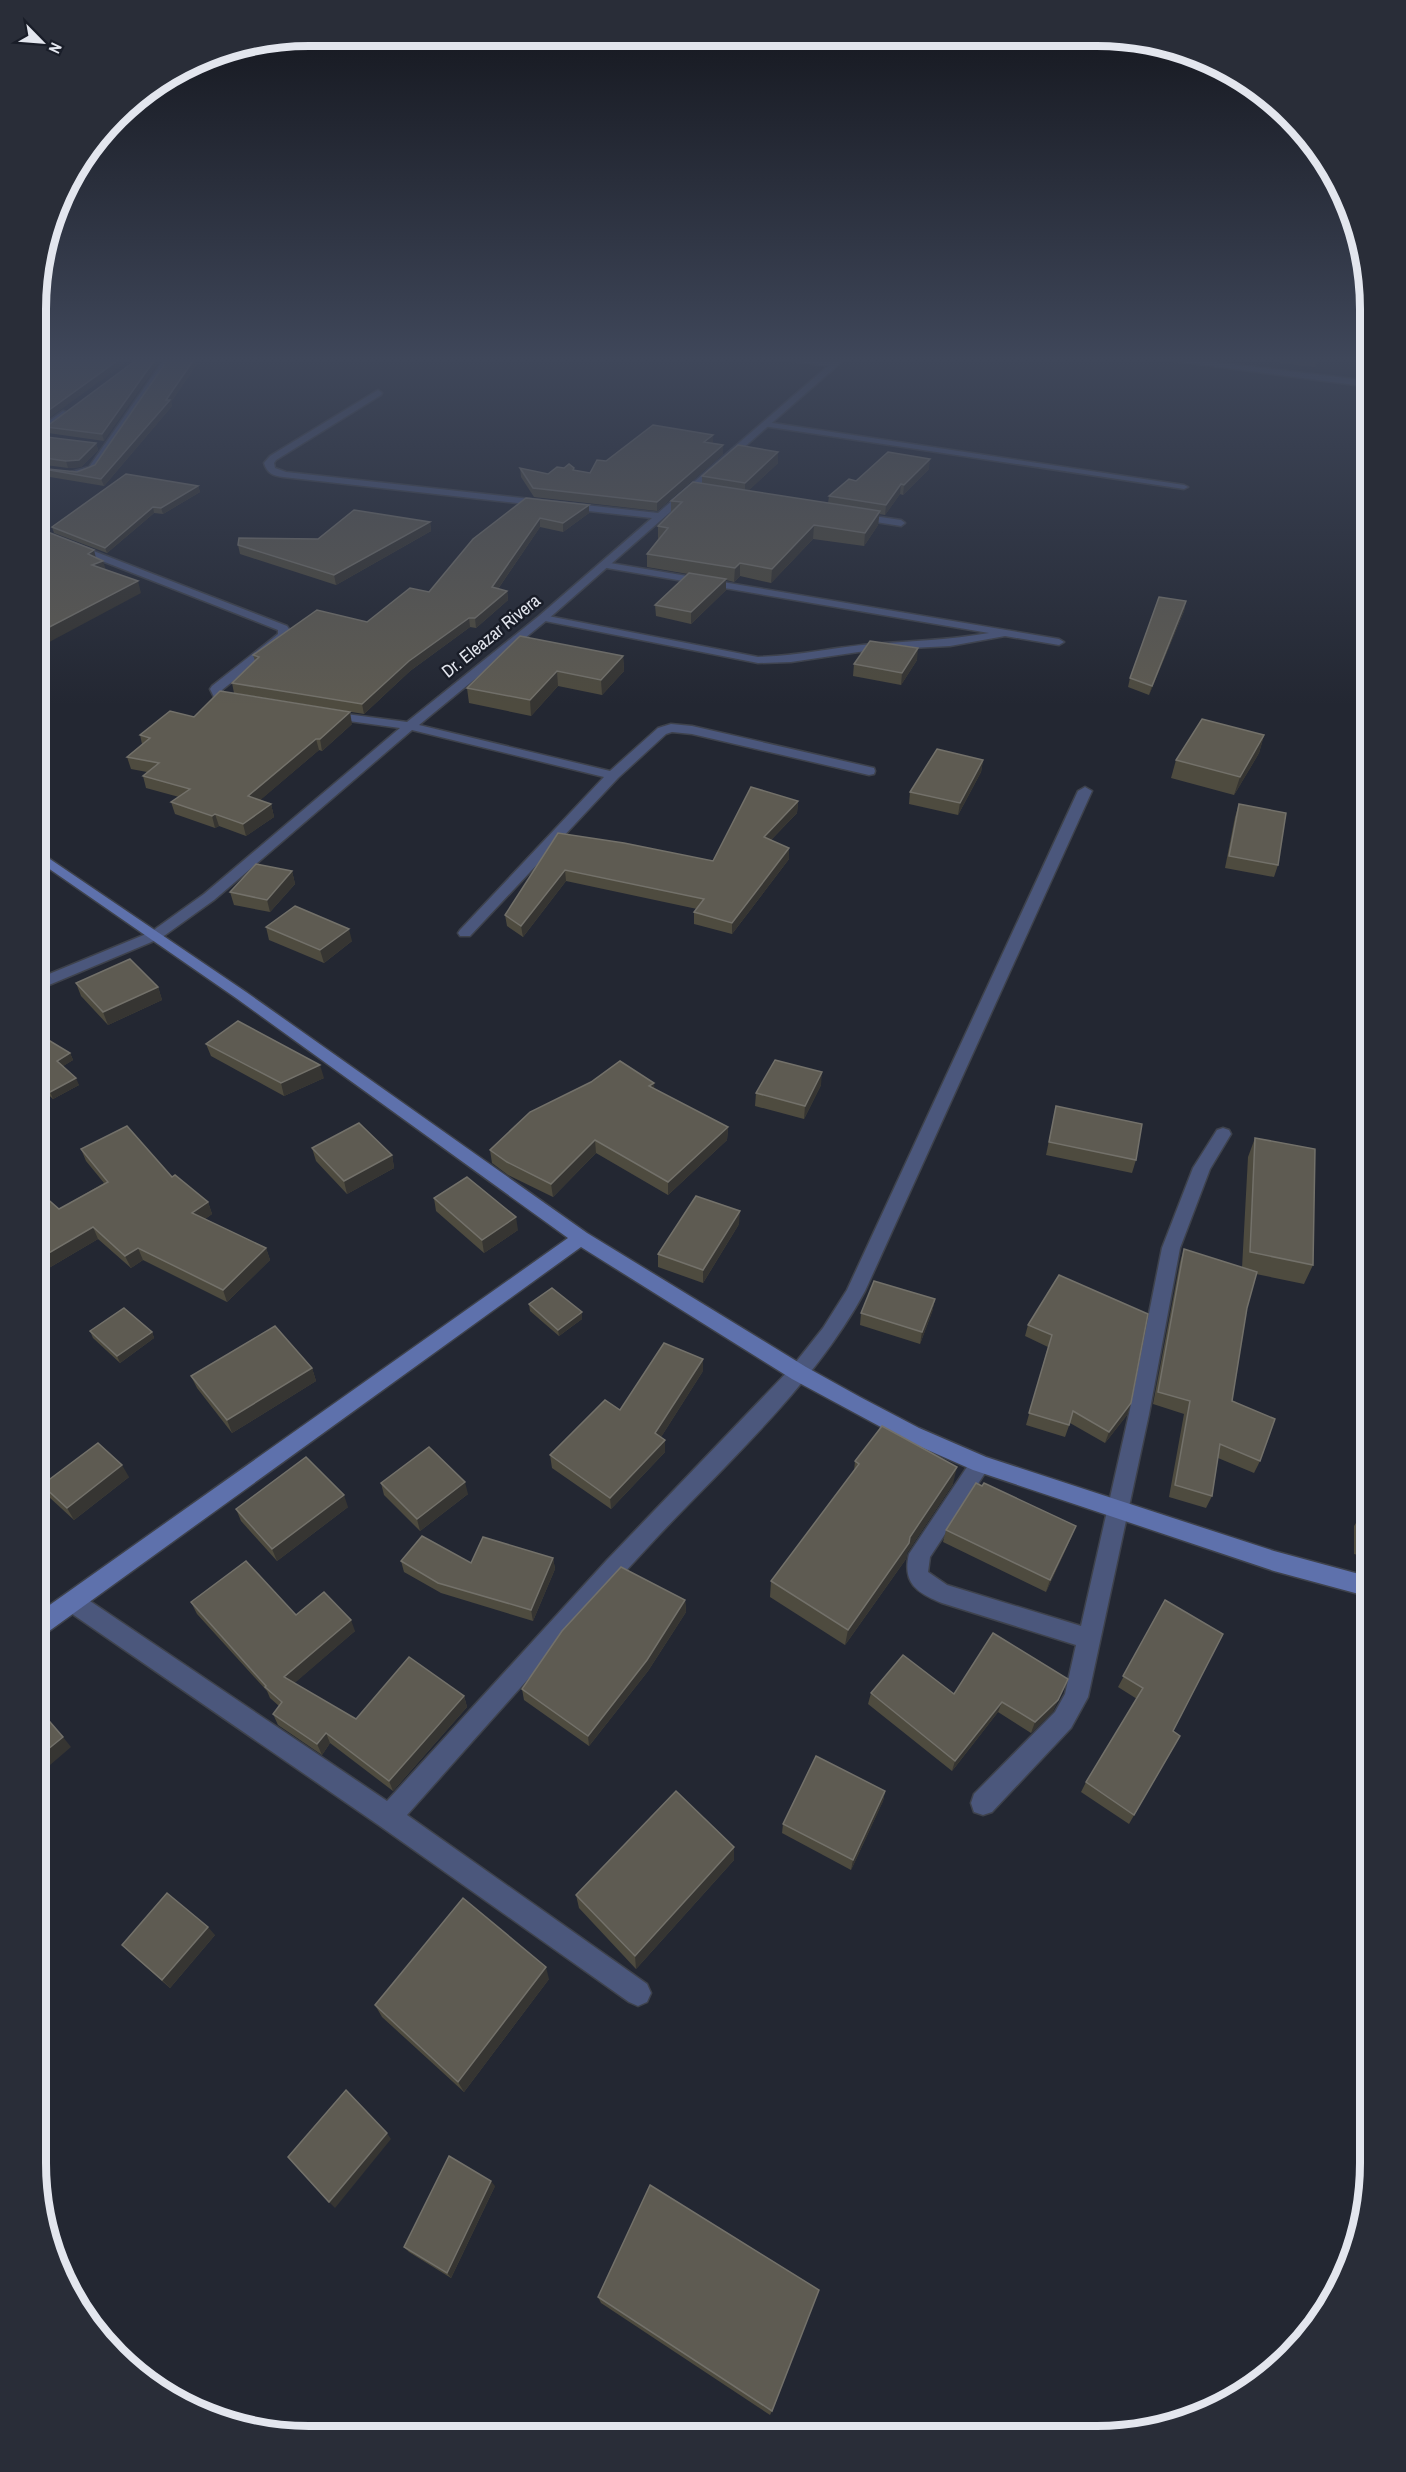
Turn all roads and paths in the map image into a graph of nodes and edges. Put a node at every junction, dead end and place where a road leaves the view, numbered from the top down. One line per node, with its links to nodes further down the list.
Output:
1 (275, 473): 5 (street)
2 (714, 473): 5 (street, Dr. Eleazar Rivera)
3 (1093, 473): 4 (lane)
4 (1184, 487)
5 (660, 516): 9 (street, Dr. Eleazar Rivera)
6 (855, 516): 7 (lane)
7 (901, 524)
8 (59, 540): 13 (street)
9 (604, 565): 10 (street, Dr. Eleazar Rivera); 11 (lane)
10 (543, 618): 11 (lane); 15 (street, Dr. Eleazar Rivera)
11 (1004, 633): 12 (lane)
12 (1059, 642)
13 (248, 702)
14 (315, 713): 15 (street)
15 (410, 726): 17 (street); 21 (street, Dr. Eleazar Rivera)
16 (869, 771): 17 (street)
17 (613, 775): 20 (street)
18 (1084, 791): 25 (street)
19 (46, 860): 21 (street)
20 (465, 933)
21 (156, 935): 22 (street, Dr. Eleazar Rivera); 24 (street)
22 (46, 982)
23 (1223, 1134): 27 (street)
24 (581, 1238): 25 (street); 29 (street)
25 (799, 1373): 26 (street); 33 (street)
26 (980, 1464): 27 (street); 31 (street)
27 (1116, 1510): 28 (street); 31 (street)
28 (1360, 1584)
29 (73, 1602): 30 (street); 33 (street)
30 (46, 1620)
31 (1089, 1639): 32 (street)
32 (983, 1803)
33 (389, 1817): 34 (street)
34 (638, 1993)

